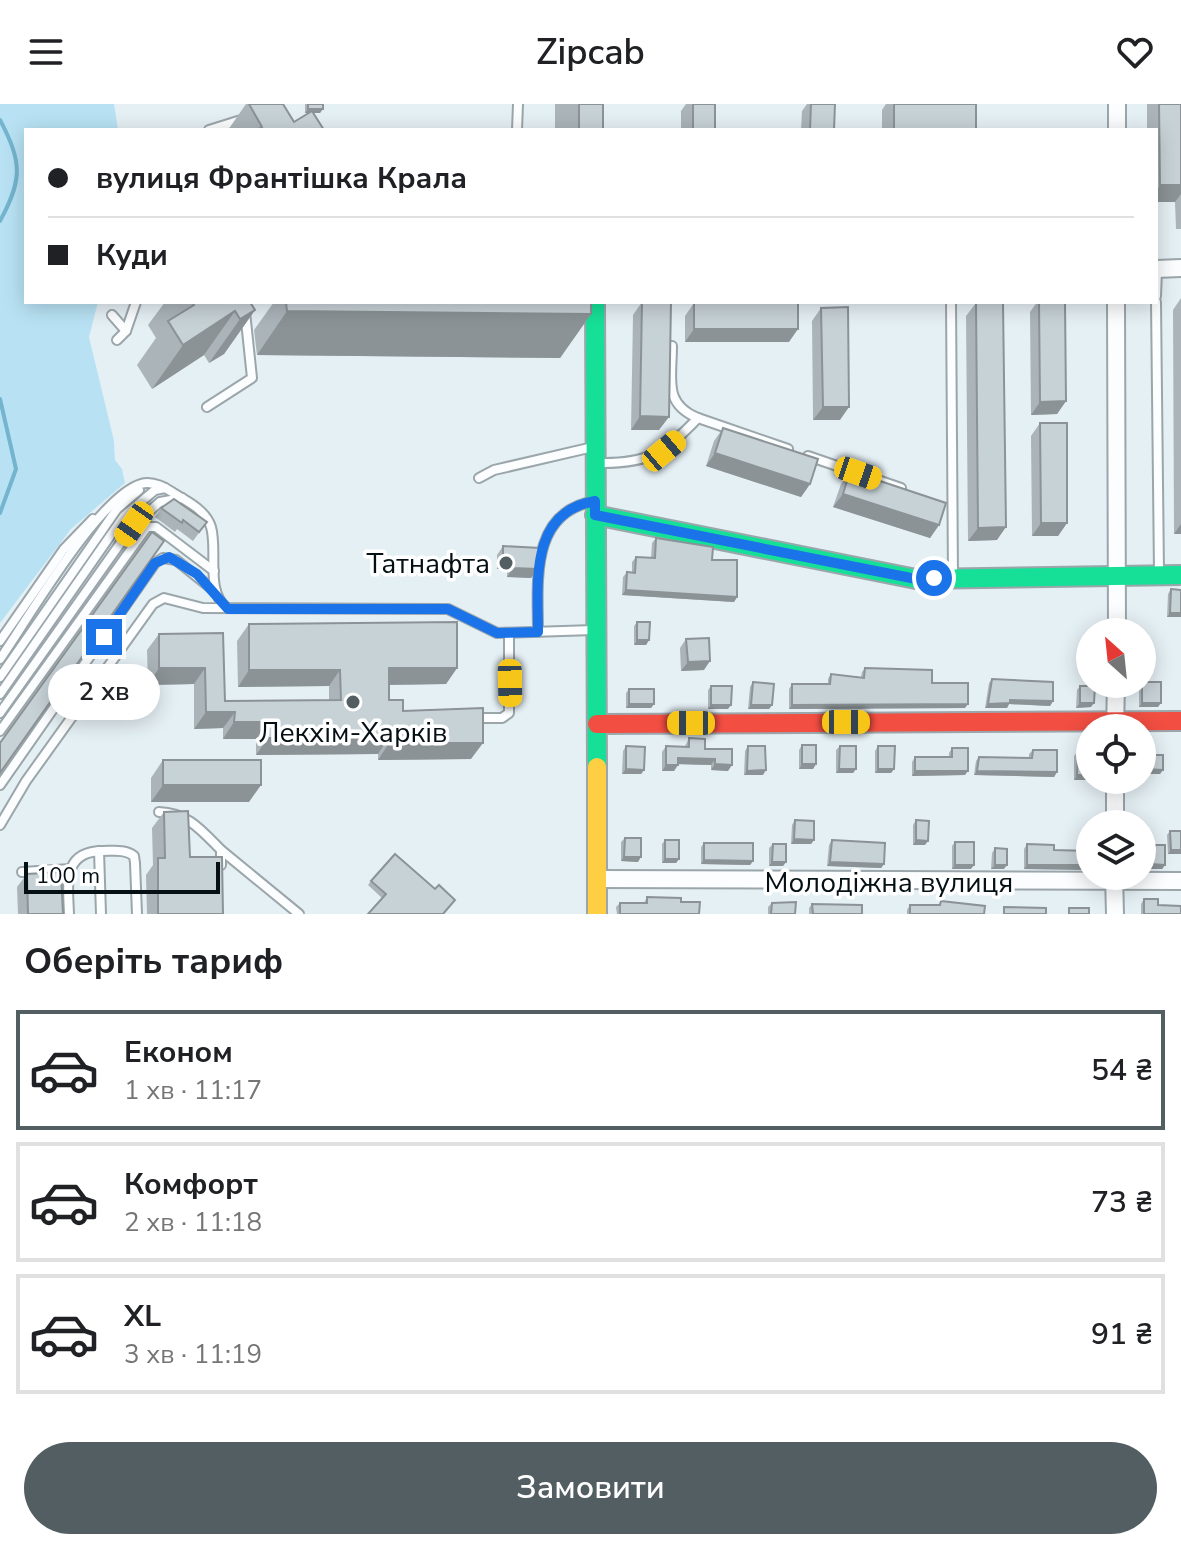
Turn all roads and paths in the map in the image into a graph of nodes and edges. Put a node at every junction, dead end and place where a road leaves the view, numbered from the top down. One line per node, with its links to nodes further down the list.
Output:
1 (518, 104): 5 (lane)
2 (1117, 104): 6 (street)
3 (215, 128): 4 (lane)
4 (253, 128)
5 (517, 128)
6 (1117, 128)
7 (1181, 268): 8 (street)
8 (1158, 269)
9 (135, 304): 16 (lane)
10 (244, 304): 19 (lane)
11 (595, 304): 21 (street)
12 (951, 304): 29 (lane)
13 (1116, 304): 32 (street)
14 (1156, 304): 33 (lane)
15 (112, 315): 16 (lane)
16 (126, 331): 17 (lane)
17 (117, 340)
18 (672, 346): 20 (lane)
19 (207, 407)
20 (698, 418): 21 (lane); 25 (lane)
21 (594, 455): 22 (lane); 30 (street)
22 (479, 478)
23 (150, 483): 24 (lane); 28 (lane); 44 (lane)
24 (165, 488): 26 (lane); 45 (lane)
25 (909, 491)
26 (182, 498): 31 (lane); 46 (lane)
27 (938, 501): 29 (lane)
28 (111, 503): 42 (lane); 43 (lane)
29 (953, 504): 35 (lane)
30 (595, 508): 35 (street); 39 (street); 40 (lane)
31 (215, 572): 36 (lane); 52 (lane)
32 (1118, 575): 33 (street); 35 (street); 38 (street)
33 (1159, 575): 34 (street)
34 (1181, 575)
35 (953, 578)
36 (217, 593): 37 (lane); 53 (lane)
37 (228, 609): 41 (lane); 55 (lane)
38 (1117, 618)
39 (595, 630): 40 (lane); 50 (street)
40 (538, 632): 41 (lane)
41 (509, 633): 47 (lane)
42 (0, 641)
43 (0, 659)
44 (0, 677)
45 (0, 694)
46 (0, 713)
47 (460, 718)
48 (1181, 721): 49 (street)
49 (1156, 722)
50 (597, 724): 51 (street); 61 (street)
51 (1076, 724)
52 (0, 731)
53 (0, 785)
54 (159, 812): 56 (lane)
55 (0, 825)
56 (221, 850): 60 (lane); 69 (lane)
57 (99, 851): 58 (lane); 67 (lane); 68 (lane)
58 (71, 869): 59 (lane); 66 (lane)
59 (22, 872)
60 (221, 875)
61 (598, 879): 62 (street, Молодіжна вулиця); 70 (street)
62 (1076, 879)
63 (1156, 880): 64 (street, Молодіжна вулиця)
64 (1181, 881)
65 (1114, 890): 71 (street)
66 (69, 914)
67 (101, 914)
68 (137, 914)
69 (299, 914)
70 (597, 914)
71 (1115, 914)

